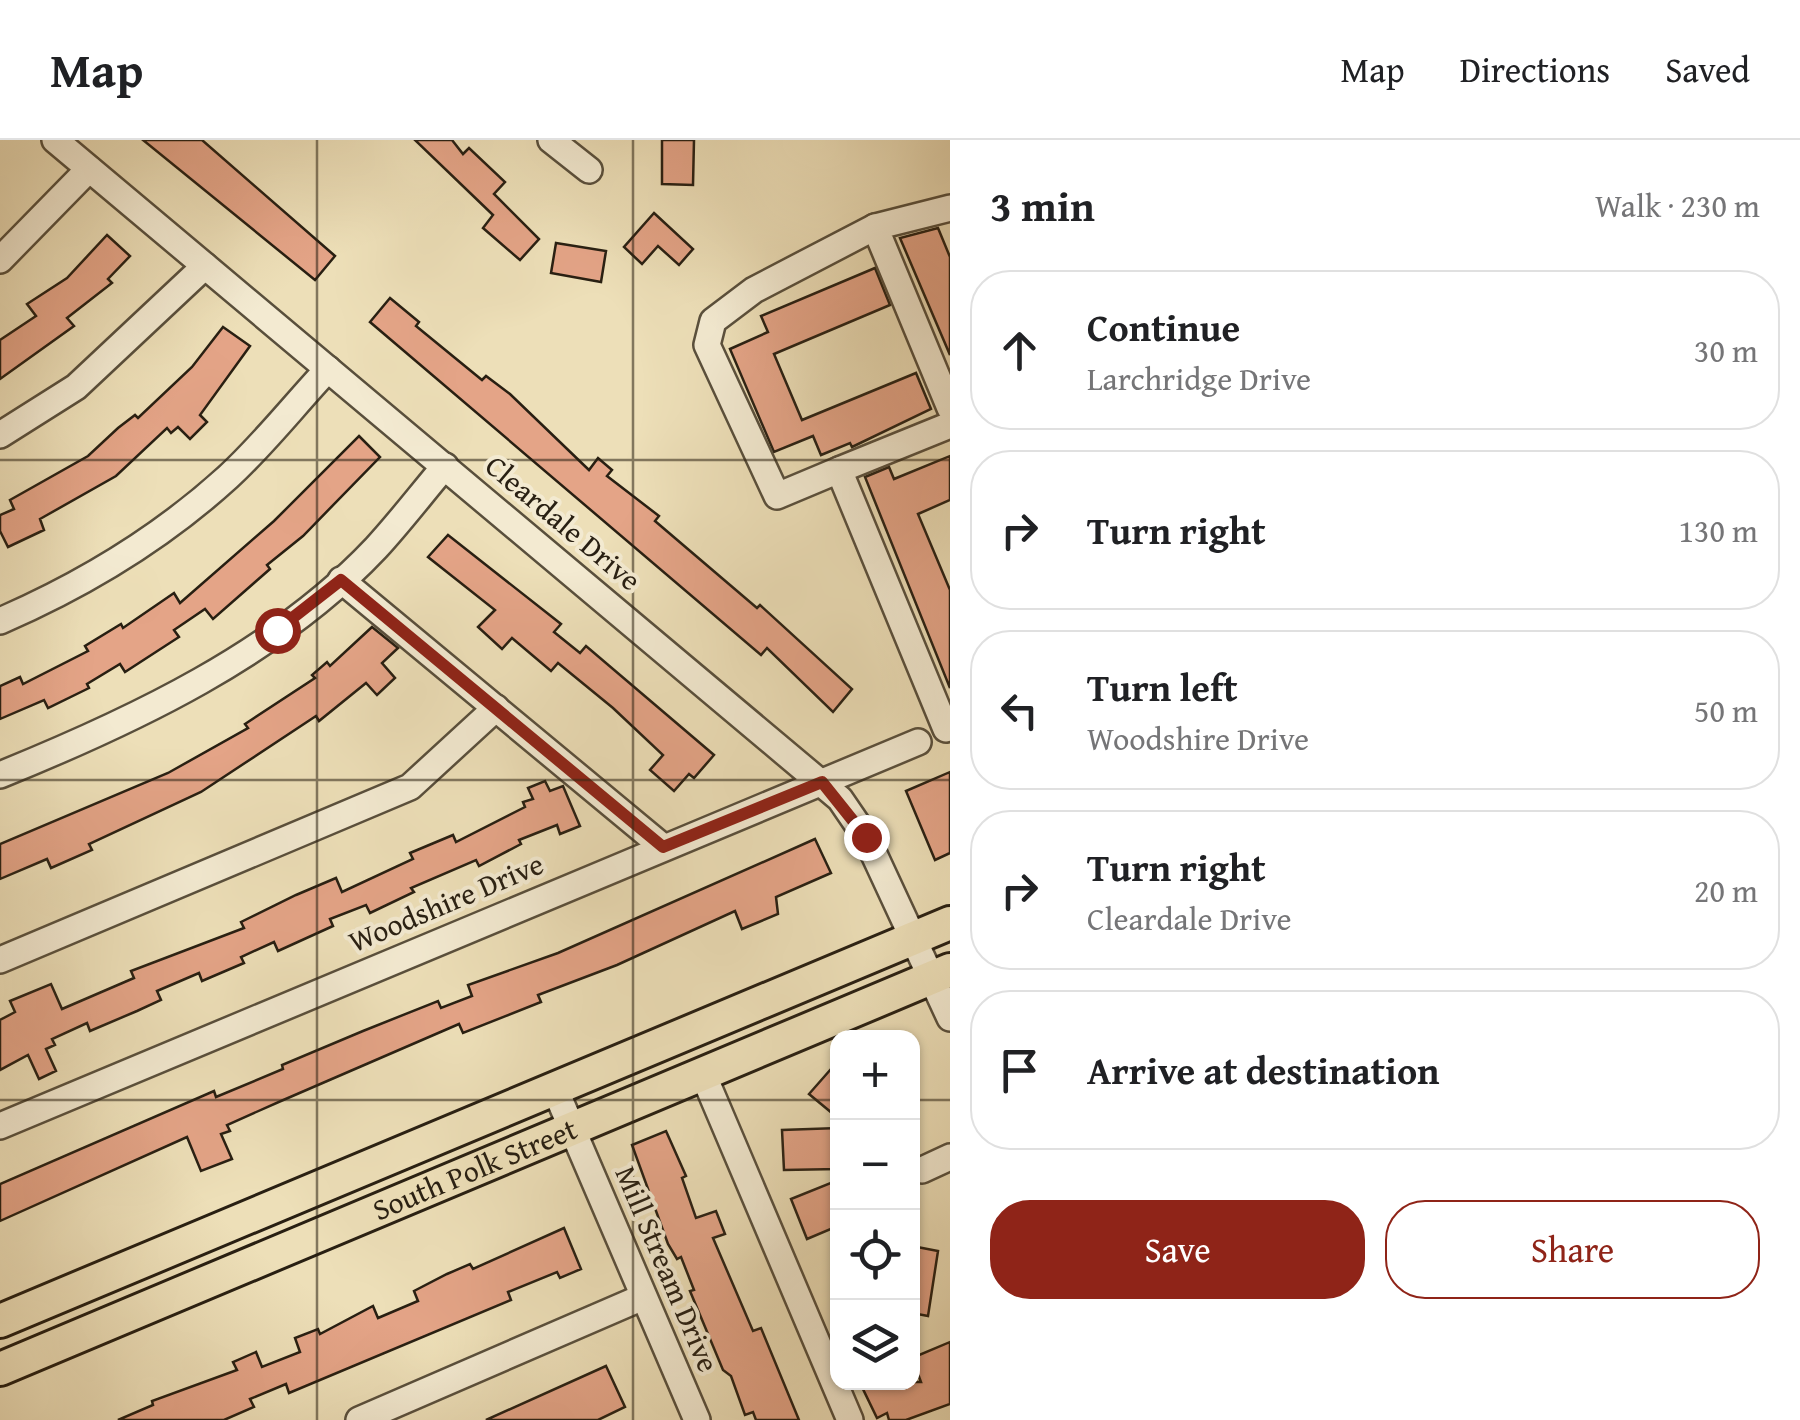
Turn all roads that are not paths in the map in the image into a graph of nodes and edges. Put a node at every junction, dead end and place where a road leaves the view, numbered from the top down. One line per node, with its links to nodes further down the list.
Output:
1 (55, 140): 3 (street, Cleardale Drive)
2 (551, 140): 4 (street)
3 (90, 169): 7 (street); 8 (street, Cleardale Drive)
4 (588, 170)
5 (950, 208): 6 (street)
6 (875, 228): 10 (street); 14 (street)
7 (0, 260)
8 (205, 266): 9 (street, Cleardale Drive); 12 (street)
9 (328, 369): 13 (street, Cleardale Drive); 16 (street)
10 (950, 408)
11 (950, 425): 14 (street)
12 (0, 436)
13 (445, 466): 15 (street); 21 (street, Cleardale Drive)
14 (839, 470): 18 (street)
15 (341, 580): 17 (street); 20 (street)
16 (0, 621)
17 (496, 708): 22 (street); 25 (street)
18 (950, 727)
19 (918, 742): 21 (street, Woodshire Drive)
20 (0, 775)
21 (822, 782): 22 (street, Woodshire Drive); 24 (street, Cleardale Drive)
22 (663, 847): 30 (street, Woodshire Drive)
23 (950, 923): 24 (main road, South Polk Street)
24 (914, 938): 26 (street, Cleardale Drive); 29 (main road, South Polk Street)
25 (0, 960)
26 (940, 974): 27 (street, Cleardale Drive); 28 (main road, South Polk Street)
27 (950, 1018)
28 (703, 1074): 31 (main road, South Polk Street); 39 (street)
29 (555, 1089): 31 (street, Mill Stream Drive); 35 (main road, South Polk Street)
30 (0, 1126)
31 (572, 1129): 34 (street, Mill Stream Drive); 36 (main road, South Polk Street)
32 (950, 1157): 33 (street)
33 (922, 1170)
34 (643, 1298): 37 (street); 38 (street, Mill Stream Drive)
35 (0, 1321)
36 (0, 1369)
37 (362, 1419)
38 (697, 1420)
39 (850, 1420)

